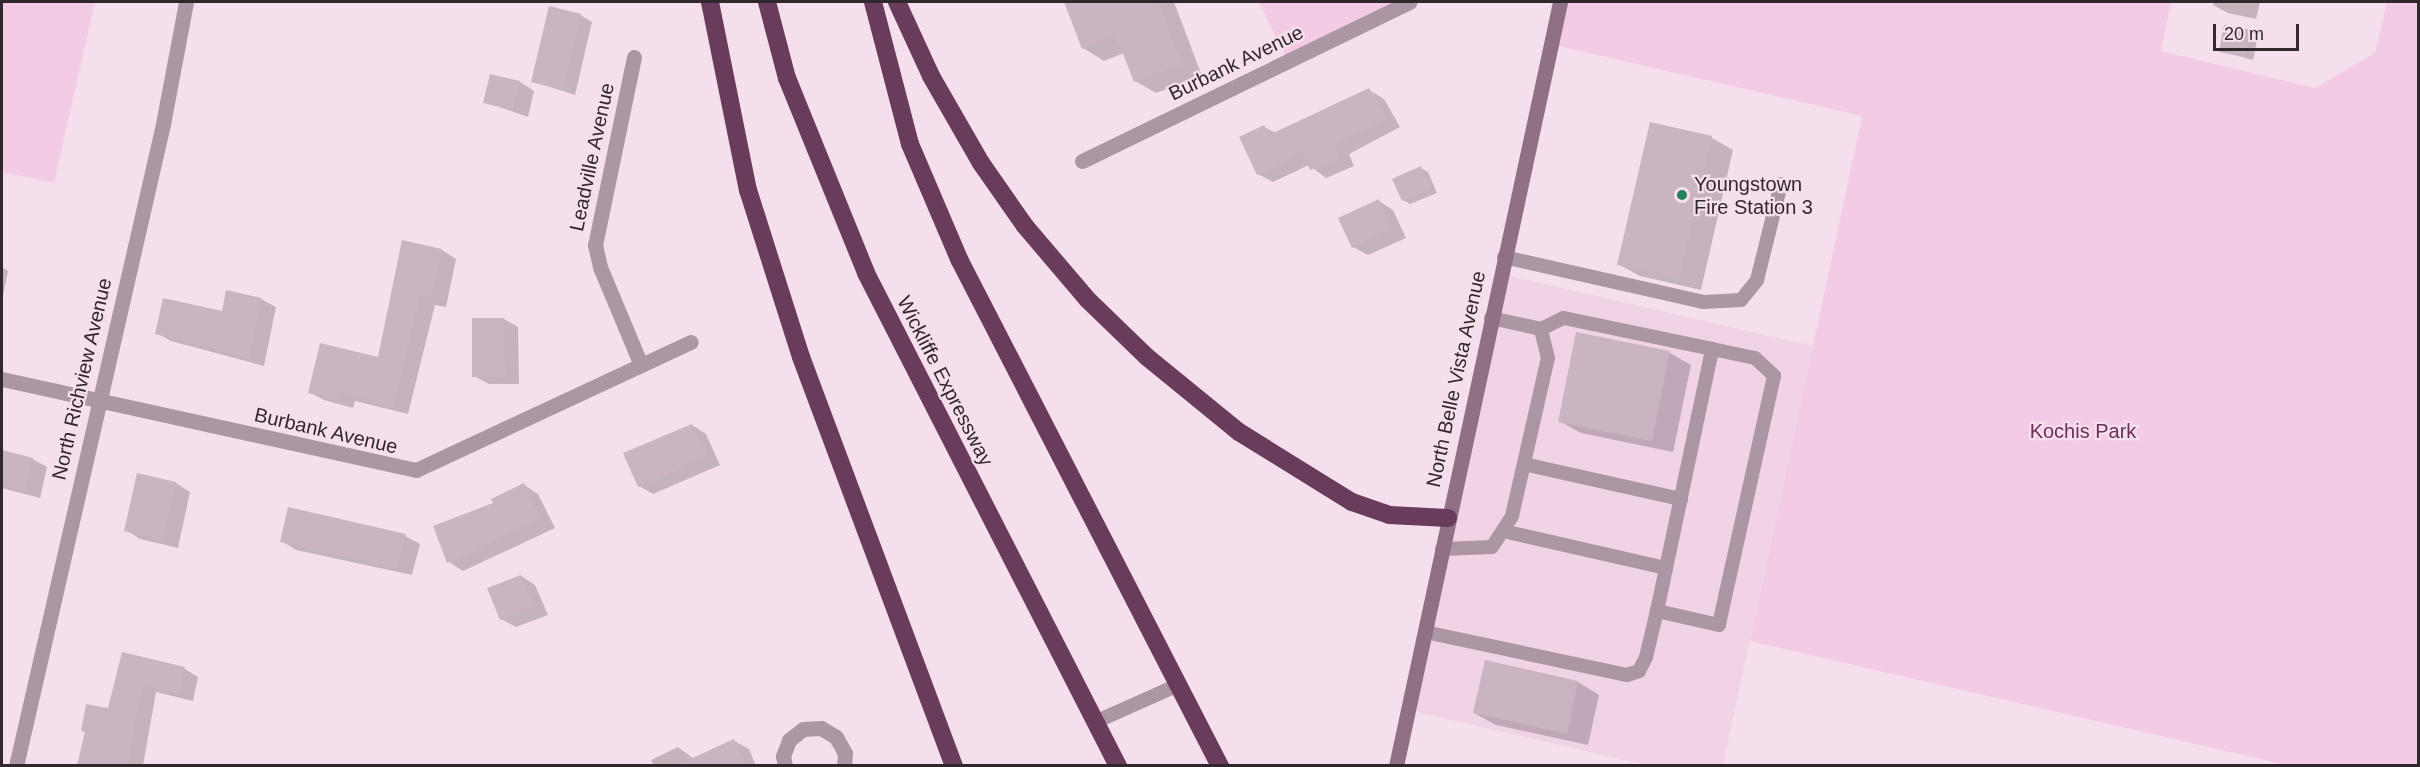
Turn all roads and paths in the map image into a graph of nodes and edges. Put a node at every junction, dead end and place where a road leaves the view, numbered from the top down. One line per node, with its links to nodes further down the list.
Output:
1 (186, 2): 18 (street, North Richview Avenue)
2 (710, 2): 32 (highway)
3 (767, 2): 28 (highway, Wickliffe Expressway)
4 (873, 2): 27 (highway)
5 (897, 2): 21 (highway)
6 (1409, 2): 9 (street, Burbank Avenue)
7 (1560, 2): 11 (street, North Belle Vista Avenue)
8 (634, 57): 16 (street, Leadville Avenue)
9 (1082, 161)
10 (1781, 184): 11 (lane)
11 (1504, 257): 12 (street, North Belle Vista Avenue)
12 (1491, 318): 13 (lane); 21 (street, North Belle Vista Avenue)
13 (1542, 329): 15 (lane); 19 (lane)
14 (691, 342): 16 (street, Burbank Avenue)
15 (1712, 349): 20 (lane); 25 (lane)
16 (641, 365): 18 (street, Burbank Avenue)
17 (2, 379): 18 (street, Burbank Avenue)
18 (97, 400): 29 (street, North Richview Avenue)
19 (1524, 464): 20 (lane); 22 (lane)
20 (1681, 499): 24 (lane)
21 (1448, 518): 23 (street, North Belle Vista Avenue)
22 (1503, 531): 23 (lane); 24 (lane)
23 (1442, 549): 26 (street, North Belle Vista Avenue)
24 (1666, 568): 25 (lane)
25 (1657, 611): 26 (lane)
26 (1425, 632): 35 (street, North Belle Vista Avenue)
27 (1178, 685): 28 (lane); 34 (highway)
28 (1095, 722): 33 (highway, Wickliffe Expressway)
29 (16, 765)
30 (785, 765): 31 (street)
31 (844, 765)
32 (954, 765)
33 (1118, 765)
34 (1220, 765)
35 (1396, 765)

